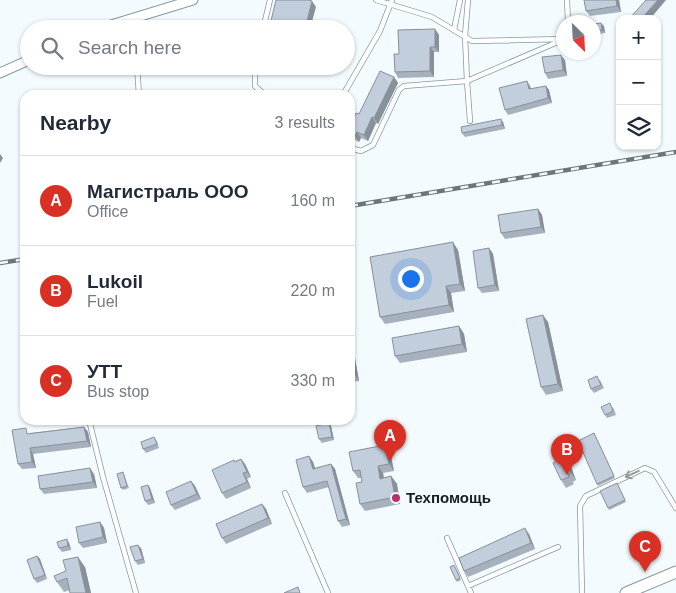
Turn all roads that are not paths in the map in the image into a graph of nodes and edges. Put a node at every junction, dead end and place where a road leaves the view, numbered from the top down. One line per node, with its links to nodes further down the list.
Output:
1 (193, 0): 9 (street)
2 (270, 0): 12 (lane)
3 (376, 0): 7 (lane)
4 (460, 0): 13 (lane)
5 (468, 0): 14 (lane)
6 (567, 0): 8 (lane)
7 (391, 2): 13 (lane); 19 (lane)
8 (568, 15)
9 (134, 16): 10 (street); 11 (lane)
10 (123, 20)
11 (134, 20)
12 (265, 20)
13 (454, 30): 14 (lane)
14 (465, 36): 15 (lane); 23 (lane)
15 (556, 39)
16 (556, 43): 23 (lane)
17 (20, 64): 18 (street)
18 (0, 73)
19 (355, 74)
20 (138, 75): 24 (lane)
21 (255, 75): 25 (lane)
22 (354, 75): 26 (lane)
23 (467, 82): 27 (lane); 28 (lane)
24 (139, 90)
25 (260, 90)
26 (346, 90)
27 (470, 121)
28 (355, 149)
29 (90, 425): 36 (lane)
30 (285, 493): 37 (lane)
31 (676, 508): 39 (lane, one-way to 39)
32 (448, 538): 35 (lane)
33 (558, 547): 35 (lane)
34 (676, 572): 40 (street)
35 (468, 586): 38 (lane)
36 (136, 593)
37 (328, 593)
38 (471, 593)
39 (582, 593)
40 (626, 593)

